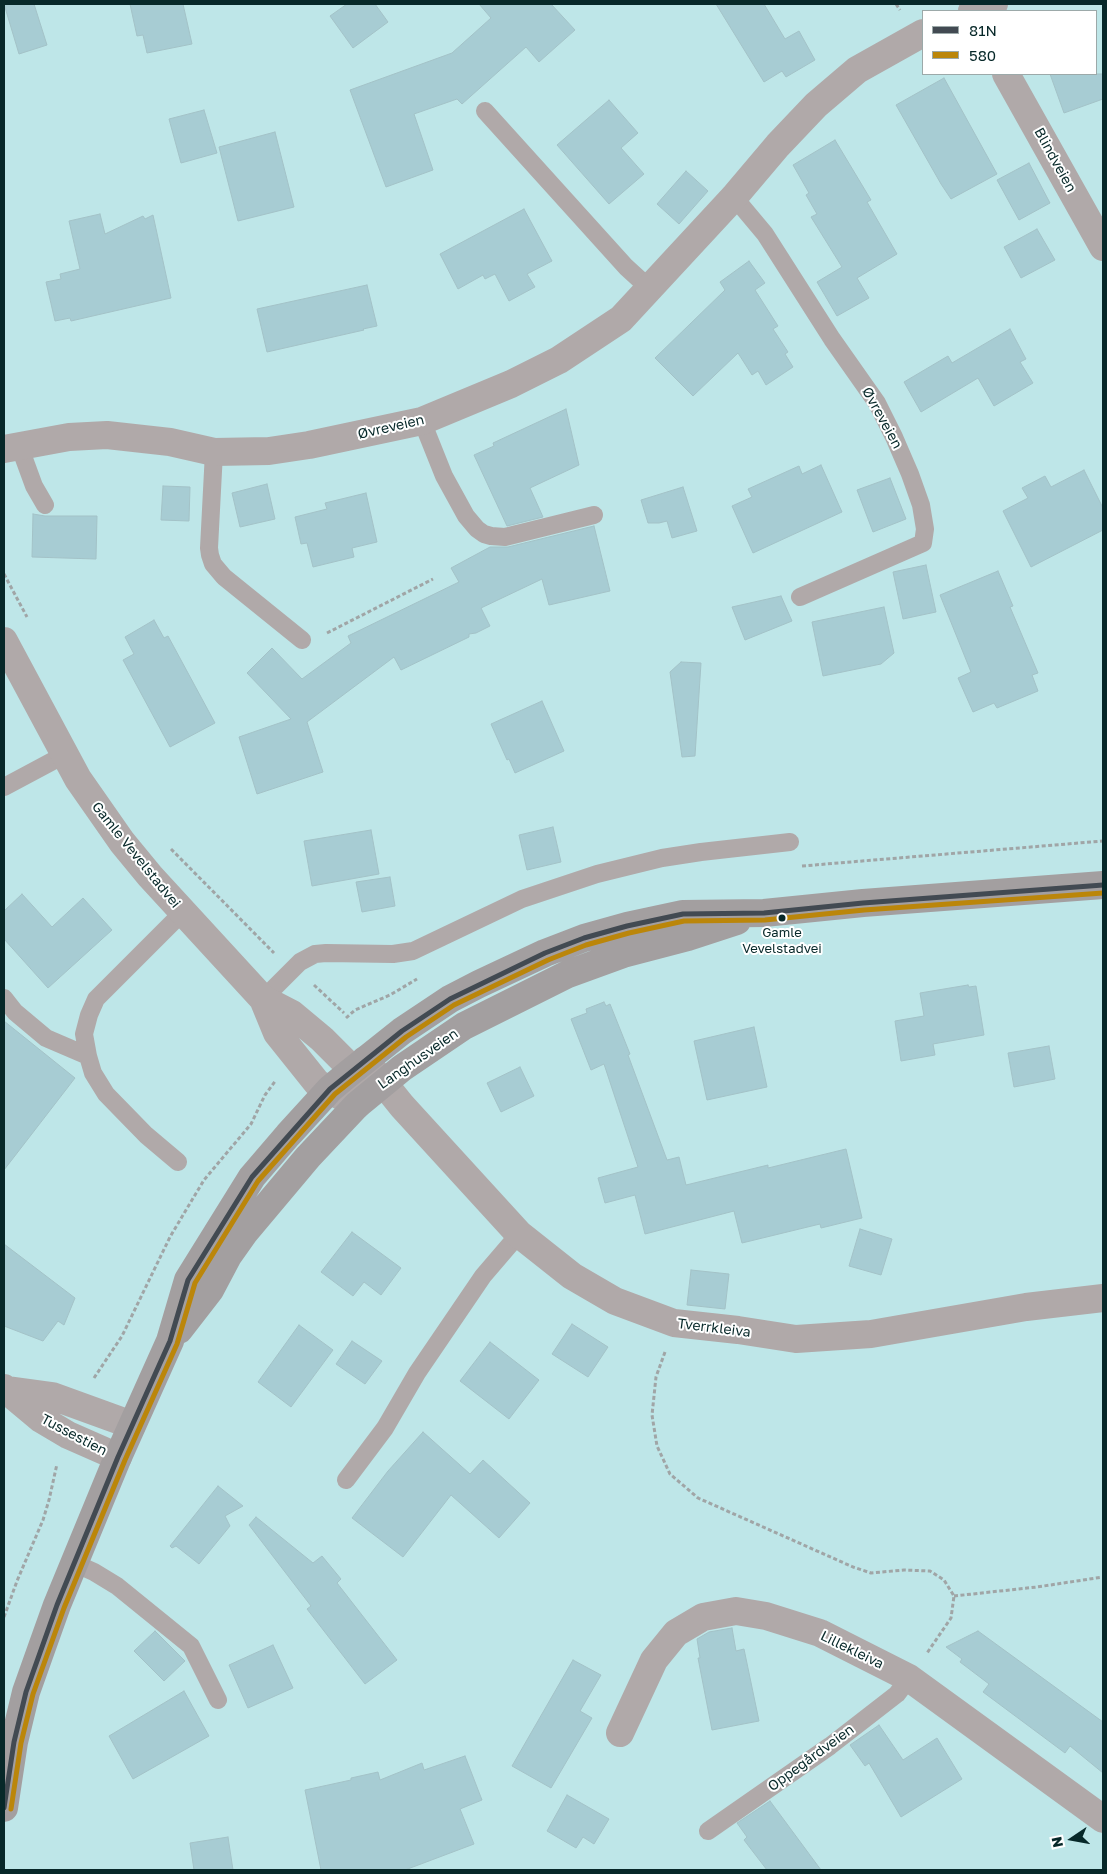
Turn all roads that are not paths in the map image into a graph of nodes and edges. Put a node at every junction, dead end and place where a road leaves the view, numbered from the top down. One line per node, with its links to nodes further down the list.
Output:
1 (994, 4): 2 (street)
2 (975, 10)
3 (922, 34): 6 (street, Øvreveien)
4 (1007, 75): 7 (street, Blindveien)
5 (485, 110): 8 (lane)
6 (734, 197): 8 (street, Øvreveien); 14 (lane, Øvreveien)
7 (1103, 247)
8 (649, 288): 9 (street, Øvreveien)
9 (422, 421): 11 (street, Øvreveien); 13 (lane)
10 (11, 447): 11 (street, Øvreveien); 12 (lane)
11 (214, 452): 15 (lane)
12 (46, 505)
13 (594, 515)
14 (800, 597)
15 (302, 640)
16 (4, 641): 17 (street, Gamle Vevelstadvei)
17 (64, 755): 18 (lane); 21 (street, Gamle Vevelstadvei)
18 (4, 787)
19 (790, 842): 24 (lane)
20 (1103, 885): 22 (main road, Langhusveien)
21 (183, 912): 24 (street, Gamle Vevelstadvei); 25 (lane)
22 (764, 913): 26 (main road, Langhusveien); 27 (main road, Langhusveien)
23 (4, 998): 25 (lane)
24 (263, 999): 26 (street, Gamle Vevelstadvei)
25 (88, 1056): 29 (lane)
26 (348, 1074): 27 (street, Tverrkleiva); 28 (street); 32 (main road, Langhusveien)
27 (382, 1083): 28 (main road, Langhusveien); 30 (street, Tverrkleiva)
28 (357, 1105): 32 (main road, Langhusveien)
29 (178, 1162)
30 (519, 1234): 31 (street, Tverrkleiva); 36 (lane)
31 (1103, 1298)
32 (170, 1341): 34 (main road, Langhusveien)
33 (6, 1389): 34 (street, Tussestien); 35 (street, Tussestien)
34 (132, 1425): 35 (main road, Langhusveien)
35 (118, 1458): 37 (main road, Langhusveien)
36 (346, 1480)
37 (74, 1563): 39 (lane); 41 (main road, Langhusveien)
38 (909, 1678): 40 (street, Lillekleiva); 42 (street, Lillekleiva); 43 (lane, Oppegårdveien)
39 (218, 1700)
40 (620, 1733)
41 (4, 1808)
42 (1103, 1819)
43 (708, 1831)

